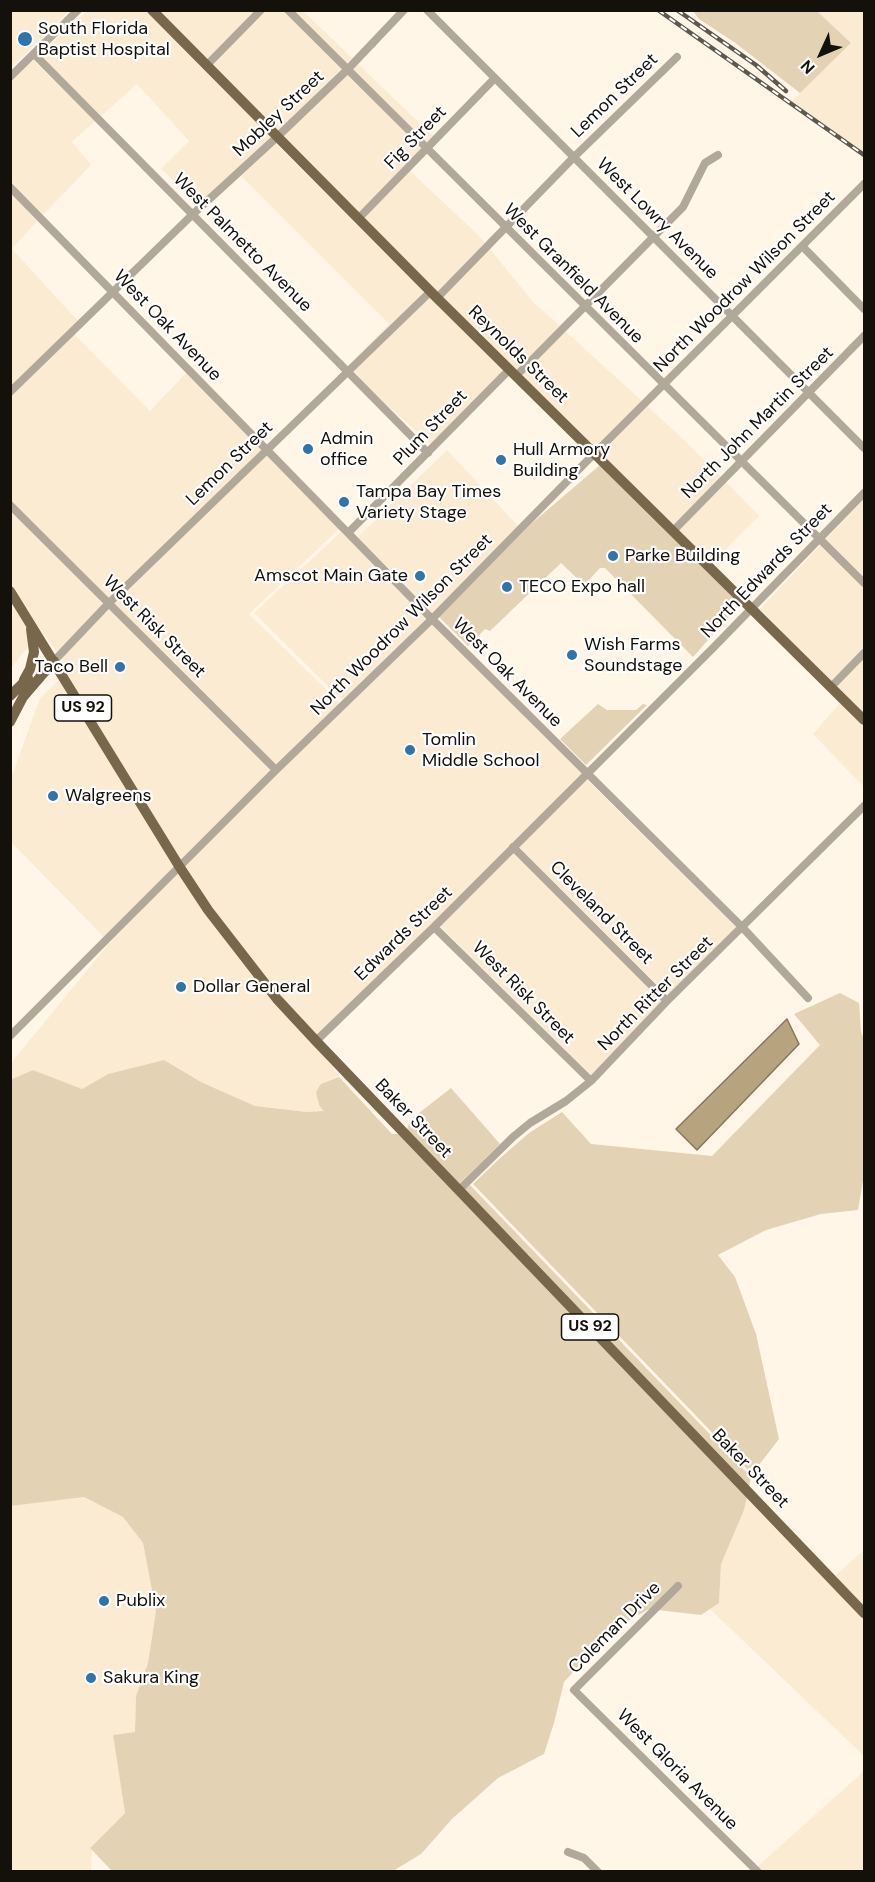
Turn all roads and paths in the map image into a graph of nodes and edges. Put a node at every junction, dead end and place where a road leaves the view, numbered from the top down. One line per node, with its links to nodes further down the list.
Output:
1 (78, 10): 7 (street)
2 (152, 10): 9 (main road, Reynolds Street)
3 (261, 10): 9 (street)
4 (288, 10): 10 (street, West Granfield Avenue)
5 (404, 10): 10 (street, Mobley Street)
6 (427, 10): 12 (street, West Lowry Avenue)
7 (34, 54): 11 (street); 19 (street, West Palmetto Avenue)
8 (677, 57): 16 (street, Lemon Street)
9 (206, 66): 13 (main road, Reynolds Street)
10 (347, 70): 13 (street, Mobley Street); 14 (street, West Granfield Avenue)
11 (10, 77)
12 (495, 78): 14 (street, Fig Street); 16 (street, West Lowry Avenue)
13 (276, 138): 19 (street, Mobley Street); 20 (main road, Reynolds Street)
14 (427, 149): 20 (street, Fig Street); 21 (street, West Granfield Avenue)
15 (718, 155): 22 (street)
16 (574, 157): 21 (street, Lemon Street); 22 (street, West Lowry Avenue)
17 (864, 184): 23 (street, North Woodrow Wilson Street)
18 (10, 187): 24 (street, West Oak Avenue)
19 (193, 214): 24 (street, Mobley Street); 30 (street, West Palmetto Avenue)
20 (358, 219): 25 (main road, Reynolds Street)
21 (505, 227): 25 (street, Lemon Street); 26 (street, West Granfield Avenue)
22 (653, 236): 26 (street, Plum Street); 28 (street, West Lowry Avenue)
23 (803, 247): 27 (street); 28 (street, North Woodrow Wilson Street)
24 (113, 293): 33 (street, Mobley Street); 36 (street, West Oak Avenue)
25 (434, 295): 30 (street, Lemon Street); 31 (main road, Reynolds Street)
26 (584, 306): 31 (street, Plum Street); 32 (street, West Granfield Avenue)
27 (864, 309)
28 (733, 316): 32 (street, North Woodrow Wilson Street); 34 (street, West Lowry Avenue)
29 (864, 336): 34 (street, North John Martin Street)
30 (348, 371): 36 (street, Lemon Street); 37 (street, West Palmetto Avenue)
31 (513, 373): 37 (street, Plum Street); 38 (main road, Reynolds Street)
32 (663, 385): 38 (street, North Woodrow Wilson Street); 39 (street, West Granfield Avenue)
33 (10, 392)
34 (809, 392): 35 (street, West Lowry Avenue); 39 (street, North John Martin Street)
35 (864, 448)
36 (267, 450): 43 (street, West Oak Avenue); 47 (street, Lemon Street)
37 (428, 453): 43 (street, Plum Street)
38 (595, 453): 42 (main road, Reynolds Street); 49 (street, North Woodrow Wilson Street)
39 (741, 461): 42 (street, North John Martin Street); 44 (street, West Granfield Avenue)
40 (864, 493): 44 (street, North Edwards Street)
41 (10, 505): 47 (street, West Risk Street)
42 (673, 531): 48 (main road, Reynolds Street)
43 (348, 533): 49 (street, West Oak Avenue)
44 (820, 539): 45 (street, West Granfield Avenue); 48 (street, North Edwards Street)
45 (864, 583)
46 (10, 591): 50 (main road, Baker Street / US 92)
47 (109, 603): 52 (street, Lemon Street); 60 (street, West Risk Street)
48 (751, 609): 54 (main road, Reynolds Street); 61 (street, North Edwards Street)
49 (432, 619): 60 (street, North Woodrow Wilson Street); 61 (street, West Oak Avenue)
50 (31, 624): 52 (main road, Baker Street / US 92); 53 (main road)
51 (864, 653): 54 (street)
52 (54, 661): 53 (main road); 56 (main road); 64 (main road, Baker Street / US 92)
53 (24, 680): 55 (main road)
54 (831, 687): 58 (main road, Reynolds Street)
55 (10, 696)
56 (23, 697): 57 (main road); 59 (main road)
57 (10, 702)
58 (864, 720)
59 (10, 722)
60 (276, 770): 64 (street, North Woodrow Wilson Street)
61 (586, 773): 63 (street, North Edwards Street); 66 (street, West Oak Avenue)
62 (864, 806): 66 (street, North Ritter Street)
63 (513, 847): 65 (street, Edwards Street); 68 (street, Cleveland Street)
64 (179, 867): 69 (street, North Woodrow Wilson Street); 70 (main road, Baker Street / US 92)
65 (434, 927): 70 (street, Edwards Street); 71 (street, West Risk Street)
66 (743, 928): 67 (street, West Oak Avenue); 68 (street, North Ritter Street)
67 (808, 998)
68 (667, 1001): 71 (street, North Ritter Street)
69 (10, 1036)
70 (316, 1041): 72 (main road, Baker Street / US 92)
71 (591, 1081): 72 (street, North Ritter Street)
72 (459, 1190): 74 (main road, Baker Street / US 92)
73 (678, 1586): 75 (street, Coleman Drive)
74 (864, 1613)
75 (574, 1690): 78 (street, West Gloria Avenue)
76 (568, 1852): 77 (street)
77 (598, 1872)
78 (758, 1872)

